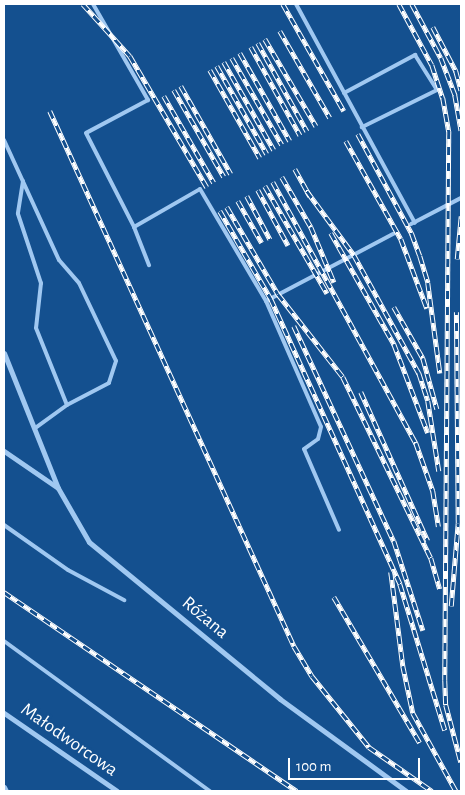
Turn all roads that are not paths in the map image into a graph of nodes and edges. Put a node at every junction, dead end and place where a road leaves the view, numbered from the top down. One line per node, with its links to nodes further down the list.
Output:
1 (93, 4): 8 (lane)
2 (296, 4): 3 (lane)
3 (344, 93): 4 (lane); 4 (lane)
4 (362, 127): 7 (lane)
5 (4, 140): 6 (lane)
6 (22, 181): 13 (lane); 13 (lane)
7 (461, 198)
8 (134, 227): 10 (lane); 11 (lane)
9 (393, 234): 11 (lane)
10 (149, 266)
11 (266, 301): 18 (lane)
12 (4, 353): 14 (street)
13 (67, 404): 14 (lane)
14 (35, 428): 16 (street)
15 (4, 451): 16 (street, Różana)
16 (58, 488): 26 (street, Różana)
17 (4, 525): 19 (lane)
18 (339, 530)
19 (124, 600)
20 (4, 641): 25 (lane)
21 (4, 713): 24 (street, Małodworcowa)
22 (4, 787): 23 (street)
23 (6, 791)
24 (117, 791)
25 (210, 791)
26 (406, 791)

